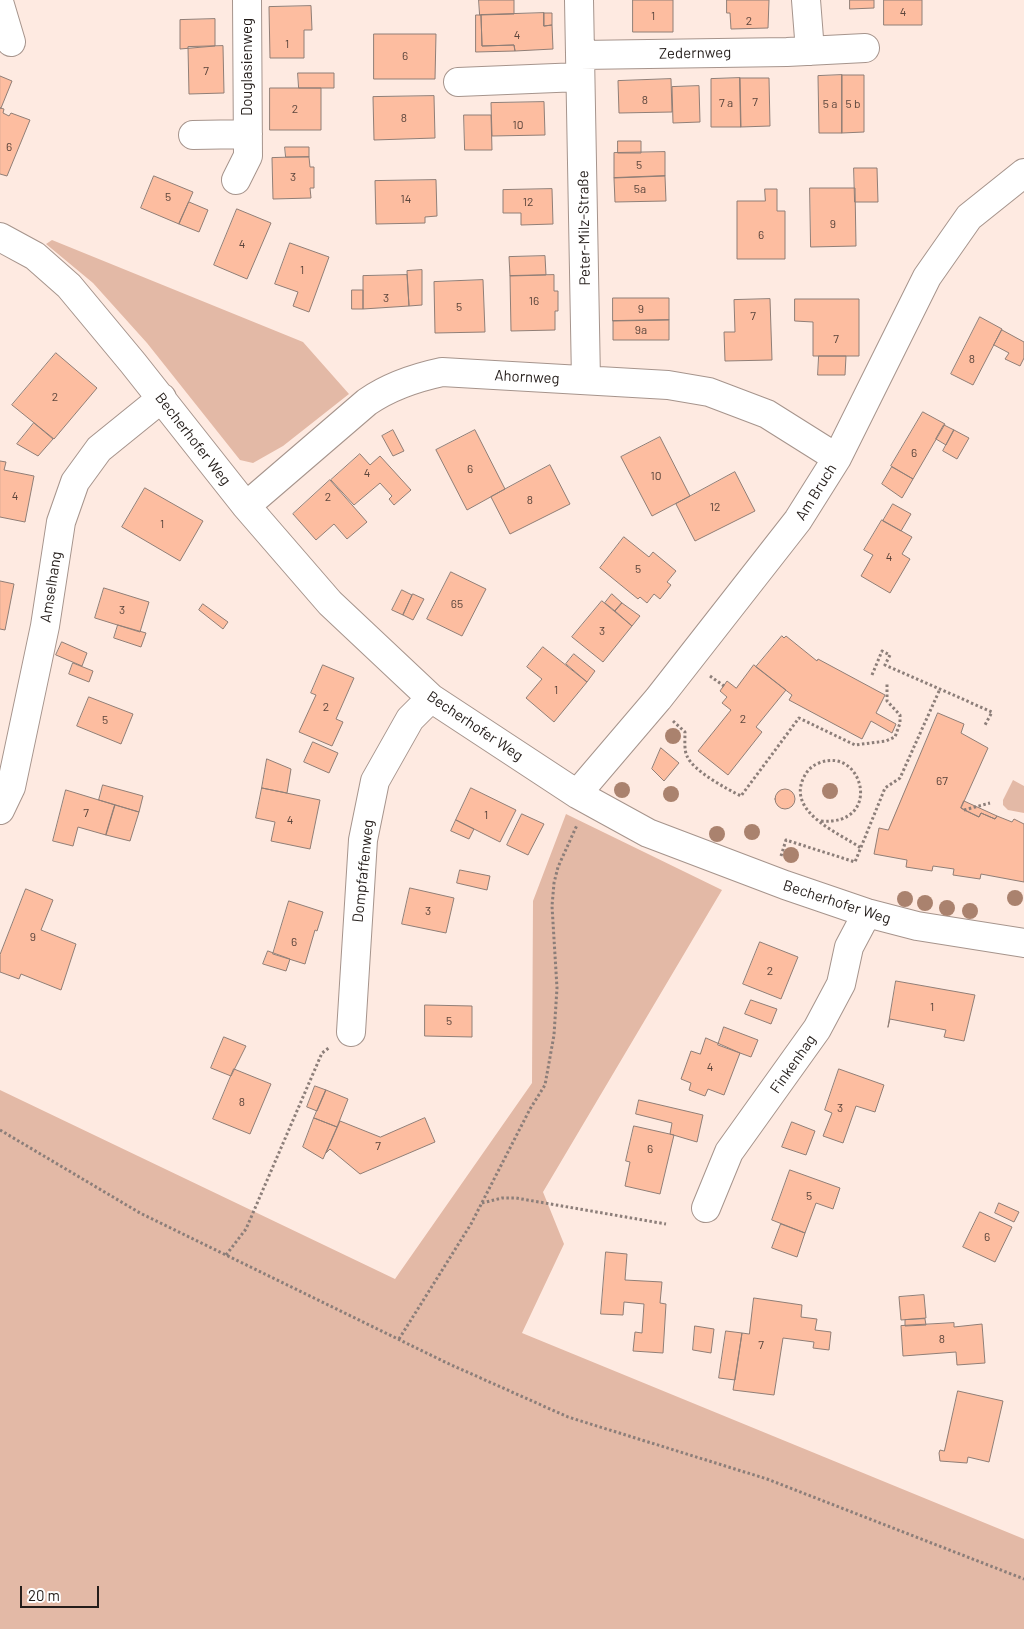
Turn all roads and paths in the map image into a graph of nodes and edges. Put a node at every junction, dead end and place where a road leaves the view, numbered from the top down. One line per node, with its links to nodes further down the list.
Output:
1 (247, 0): 10 (street, Douglasienweg)
2 (579, 0): 8 (street, Peter-Milz-Straße)
3 (806, 0): 7 (street)
4 (0, 5): 5 (street)
5 (11, 42)
6 (866, 48): 7 (street, Zedernweg)
7 (810, 51): 8 (street, Zedernweg)
8 (580, 66): 9 (street); 15 (street, Peter-Milz-Straße)
9 (458, 82)
10 (248, 134): 11 (street, Douglasienweg); 13 (street, Douglasienweg)
11 (193, 135)
12 (1024, 173): 17 (street, Am Bruch)
13 (236, 180)
14 (0, 237): 16 (street, Becherhofer Weg)
15 (586, 380): 17 (street, Ahornweg); 18 (street, Ahornweg)
16 (162, 398): 18 (street, Becherhofer Weg); 27 (street, Amselhang)
17 (837, 458): 25 (street, Am Bruch)
18 (246, 506): 22 (street, Becherhofer Weg)
19 (872, 675): 21 (path)
20 (887, 682): 23 (path)
21 (940, 689): 24 (path); 31 (path)
22 (431, 698): 25 (street, Becherhofer Weg); 35 (street, Dompfaffenweg)
23 (669, 716)
24 (985, 725)
25 (577, 794): 33 (street, Becherhofer Weg)
26 (990, 803): 28 (path)
27 (0, 810)
28 (964, 810)
29 (578, 822): 37 (path)
30 (821, 822): 30 (path); 31 (path)
31 (861, 848): 32 (path)
32 (778, 863)
33 (868, 913): 34 (street, Becherhofer Weg); 38 (street, Finkenhag)
34 (1024, 943)
35 (351, 1032): 40 (path)
36 (0, 1130): 40 (path)
37 (481, 1203): 39 (path); 41 (path)
38 (706, 1208)
39 (666, 1224)
40 (226, 1255): 41 (path)
41 (399, 1339): 42 (path)
42 (1024, 1579)

